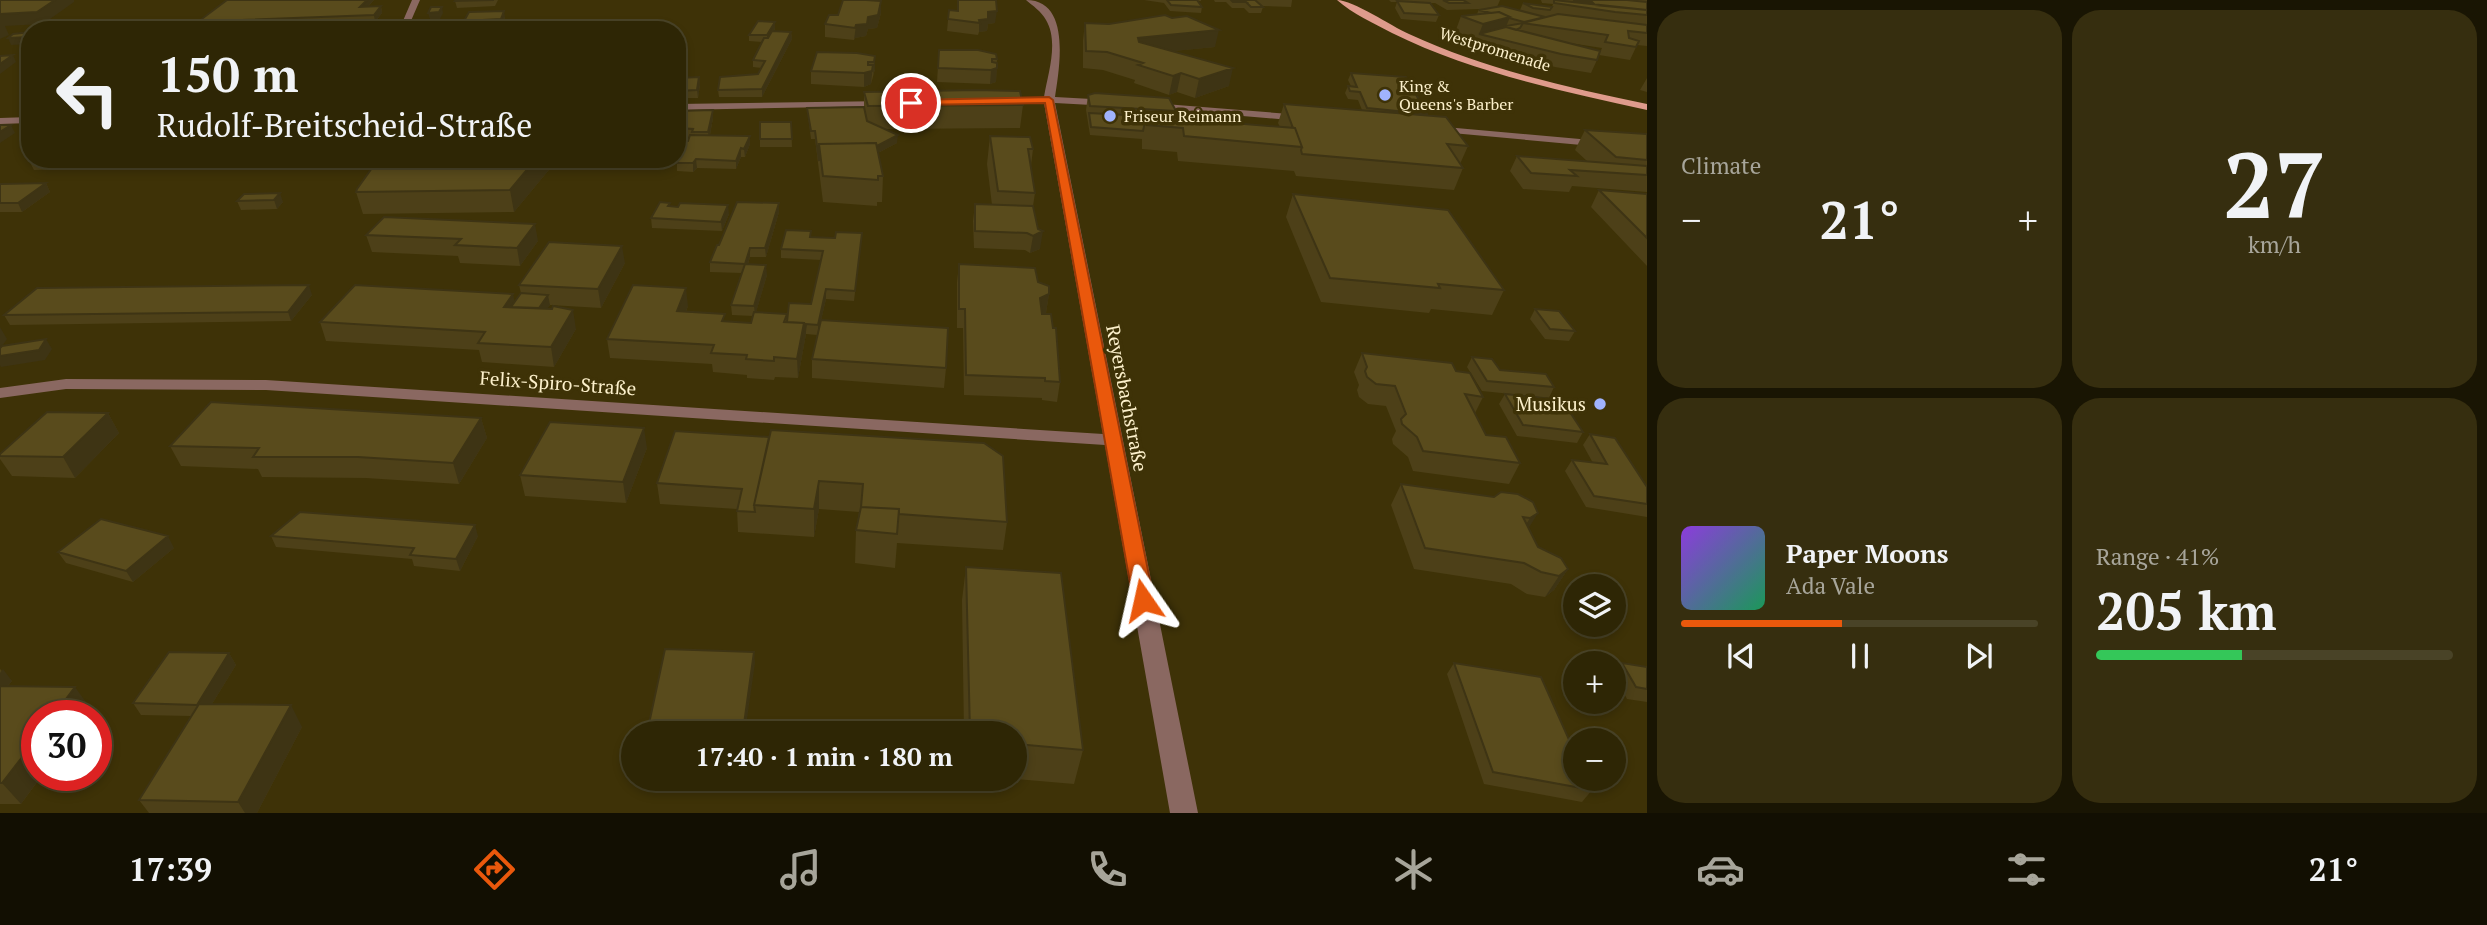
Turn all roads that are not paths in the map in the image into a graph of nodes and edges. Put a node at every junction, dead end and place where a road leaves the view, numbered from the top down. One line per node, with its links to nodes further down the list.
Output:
1 (416, 0): 4 (street)
2 (1030, 0): 5 (street, Reyersbachstraße)
3 (1341, 0): 11 (main road, Westpromenade)
4 (407, 21)
5 (1049, 100): 6 (street); 8 (street); 18 (street, Reyersbachstraße)
6 (980, 101)
7 (897, 103): 10 (street)
8 (1126, 104)
9 (1139, 105): 12 (street)
10 (686, 107)
11 (1647, 107)
12 (1320, 119)
13 (21, 120): 14 (street)
14 (0, 121)
15 (1423, 128): 16 (street)
16 (1647, 148)
17 (0, 393): 18 (street, Felix-Spiro-Straße)
18 (1113, 440): 19 (street, Reyersbachstraße)
19 (1184, 813)

